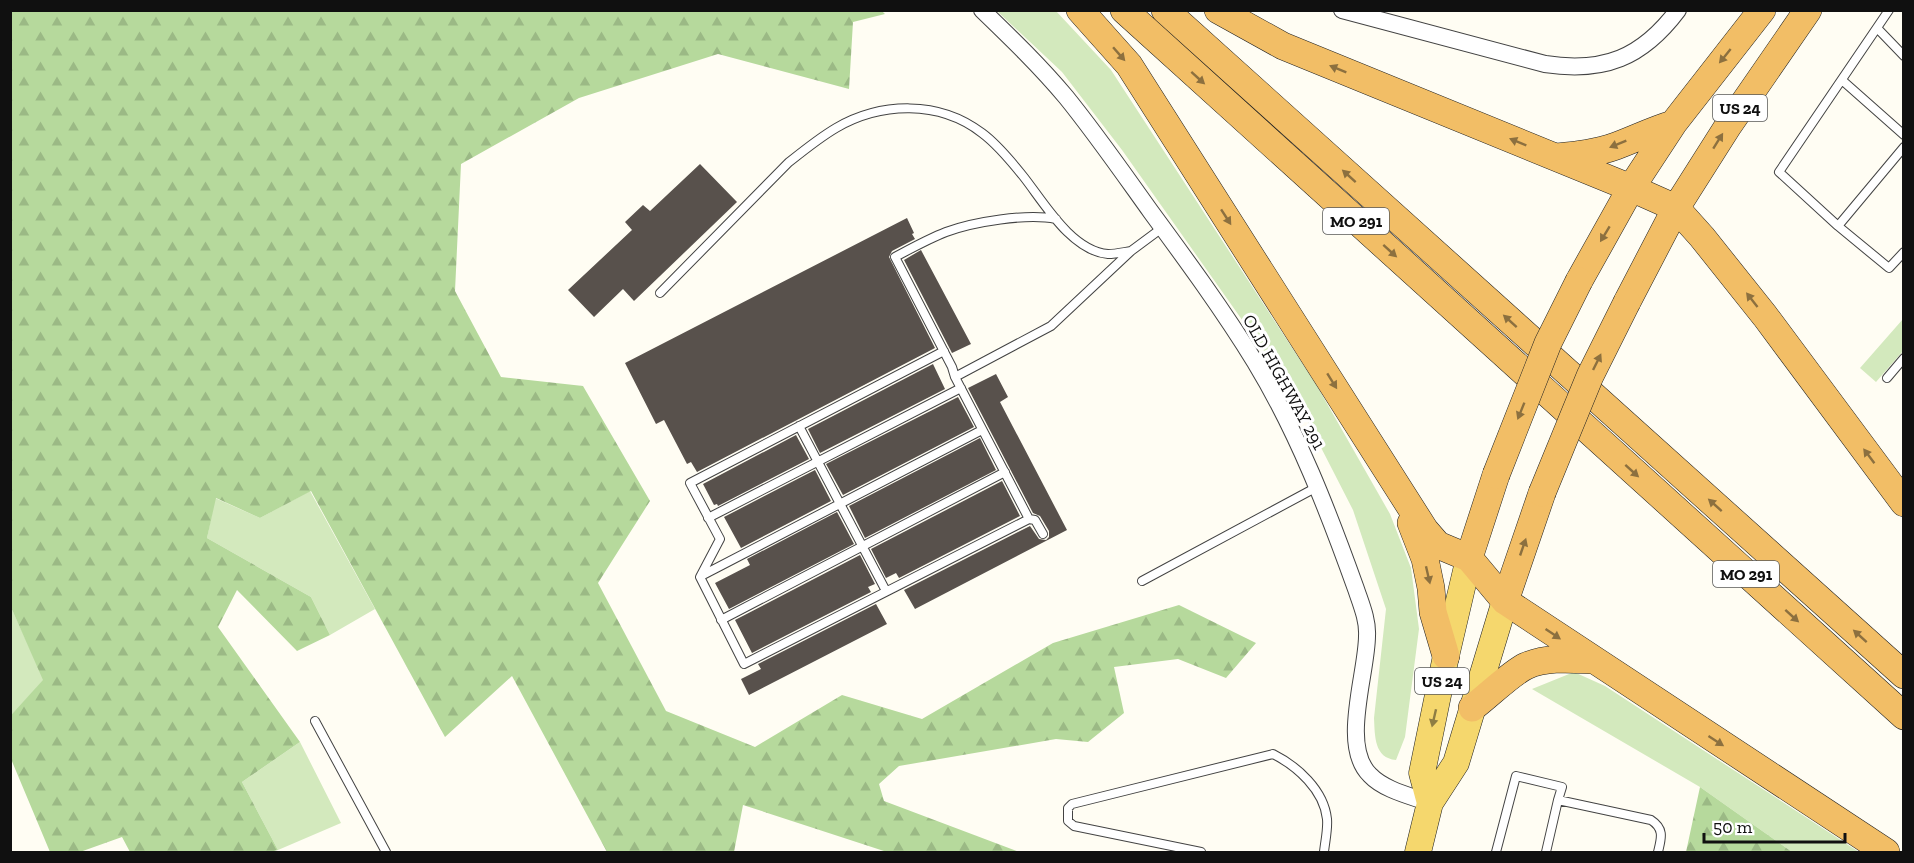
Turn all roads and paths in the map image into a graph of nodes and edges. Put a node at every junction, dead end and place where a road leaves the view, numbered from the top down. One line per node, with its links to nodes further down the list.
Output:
1 (982, 10): 24 (street, OLD HIGHWAY 291)
2 (1080, 10): 38 (highway, one-way to 38)
3 (1124, 10): 56 (highway, MO 291, one-way to 56)
4 (1165, 10): 54 (highway, MO 291, one-way to 4)
5 (1218, 10): 18 (highway, one-way to 5)
6 (1342, 10): 11 (street)
7 (1678, 10): 11 (street)
8 (1762, 10): 15 (highway, US 24, one-way to 15)
9 (1808, 10): 19 (highway, US 24, one-way to 9)
10 (1889, 10): 12 (lane)
11 (1374, 15)
12 (1878, 29): 13 (lane); 14 (lane)
13 (1904, 56)
14 (1843, 81): 16 (lane); 23 (lane)
15 (1673, 124): 18 (highway, one-way to 18); 20 (highway, US 24)
16 (1904, 135)
17 (1904, 147): 23 (lane)
18 (1556, 157): 20 (highway)
19 (1698, 174): 21 (highway, US 24); 27 (highway)
20 (1631, 188): 21 (highway); 46 (highway, US 24, one-way to 46, bridge)
21 (1676, 208): 27 (highway); 50 (highway, US 24, one-way to 21, bridge)
22 (1056, 219): 25 (lane); 28 (lane); 29 (lane)
23 (1838, 225): 26 (lane)
24 (1162, 228): 25 (lane); 39 (street, OLD HIGHWAY 291)
25 (1131, 251): 31 (lane)
26 (1904, 252)
27 (1718, 256): 40 (highway, one-way to 27)
28 (660, 293)
29 (944, 351): 31 (lane); 34 (lane)
30 (1904, 358): 32 (lane)
31 (955, 377): 33 (lane)
32 (1887, 378)
33 (961, 388): 35 (lane); 36 (lane)
34 (799, 426): 36 (lane); 42 (lane)
35 (982, 430): 37 (lane); 41 (lane)
36 (818, 462): 41 (lane); 42 (lane)
37 (1005, 472): 43 (lane); 45 (lane)
38 (1394, 480): 46 (highway); 52 (highway, one-way to 52)
39 (1317, 488): 48 (lane); 59 (street, OLD HIGHWAY 291)
40 (1904, 503)
41 (840, 504): 45 (lane); 47 (lane)
42 (708, 518): 47 (lane)
43 (1029, 519): 44 (lane); 49 (lane)
44 (1043, 534)
45 (863, 546): 49 (lane); 51 (lane)
46 (1469, 558): 50 (highway); 52 (main road, US 24)
47 (700, 577): 51 (lane)
48 (1142, 580)
49 (886, 591): 51 (lane)
50 (1505, 601): 53 (highway, one-way to 53); 55 (main road, US 24)
51 (721, 620)
52 (1446, 656): 59 (main road, US 24, one-way to 59)
53 (1592, 660): 55 (highway); 67 (highway, one-way to 67)
54 (1904, 675)
55 (1472, 708): 59 (main road, US 24)
56 (1904, 716)
57 (315, 721): 60 (lane)
58 (1558, 800): 64 (lane); 65 (lane); 66 (lane)
59 (1430, 803): 63 (main road, US 24)
60 (386, 852)
61 (1201, 852): 62 (lane)
62 (1324, 852)
63 (1418, 852)
64 (1496, 852)
65 (1546, 852)
66 (1658, 852)
67 (1886, 852)

